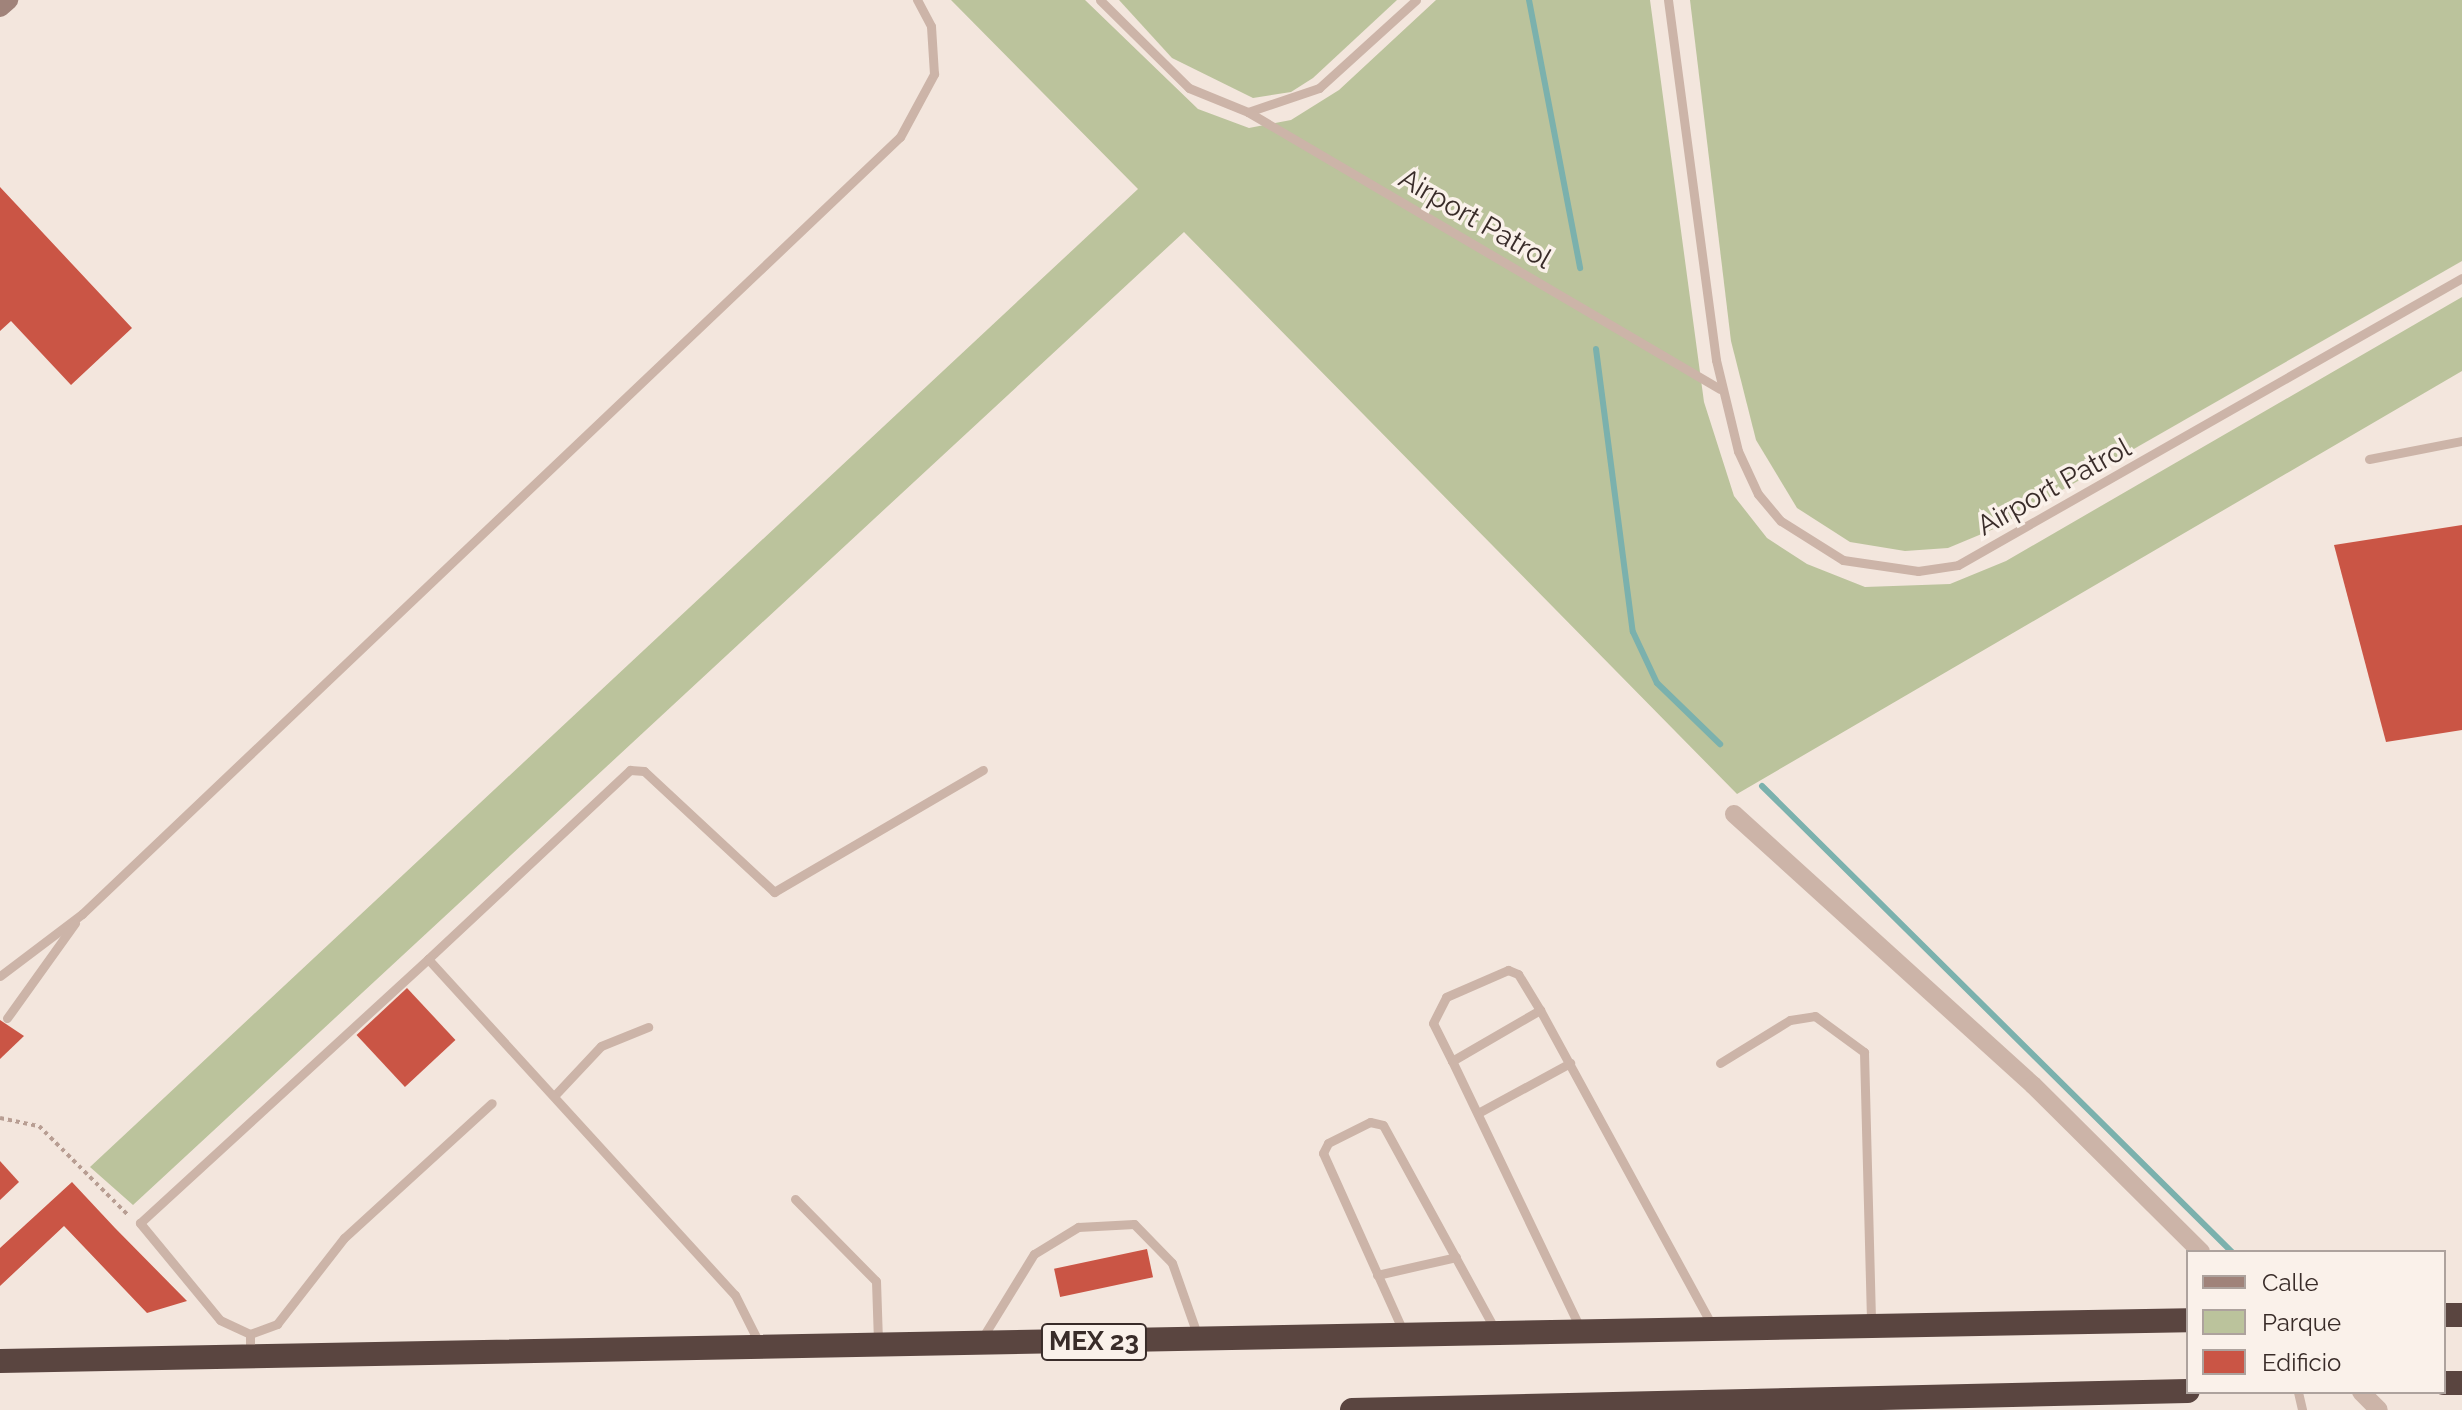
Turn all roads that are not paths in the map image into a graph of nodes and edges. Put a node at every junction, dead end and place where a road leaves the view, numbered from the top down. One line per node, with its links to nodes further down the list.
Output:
1 (8, 0): 6 (street)
2 (917, 0): 14 (lane)
3 (1100, 0): 7 (lane, Airport Patrol)
4 (1416, 0): 7 (lane)
5 (1668, 0): 9 (lane, Airport Patrol)
6 (0, 7)
7 (1248, 112): 9 (lane, Airport Patrol)
8 (2462, 278): 9 (lane, Airport Patrol)
9 (1720, 389)
10 (2462, 441): 11 (lane)
11 (2369, 459)
12 (983, 770): 15 (lane)
13 (1734, 814): 27 (street)
14 (82, 914): 16 (lane); 18 (lane)
15 (428, 959): 23 (lane); 38 (lane)
16 (0, 976)
17 (1540, 1010): 20 (lane); 20 (lane); 21 (lane)
18 (7, 1018)
19 (648, 1027): 23 (lane)
20 (1452, 1061): 25 (lane)
21 (1570, 1063): 25 (lane); 32 (lane)
22 (1720, 1063): 31 (lane)
23 (555, 1095): 40 (lane)
24 (492, 1103): 38 (lane)
25 (1478, 1113): 33 (lane)
26 (795, 1199): 39 (lane)
27 (2199, 1250)
28 (1456, 1257): 29 (lane); 29 (lane); 34 (lane)
29 (1377, 1275): 35 (lane)
30 (2186, 1320): 31 (highway, MEX 23)
31 (1872, 1326): 32 (highway, MEX 23)
32 (1715, 1330): 33 (highway, MEX 23)
33 (1582, 1332): 34 (highway, MEX 23)
34 (1497, 1334): 35 (highway, MEX 23)
35 (1405, 1336): 36 (highway, MEX 23)
36 (1199, 1340): 37 (highway, MEX 23); 37 (lane)
37 (978, 1344): 39 (highway, MEX 23)
38 (250, 1345): 40 (highway, MEX 23); 41 (highway, MEX 23)
39 (878, 1346): 40 (highway, MEX 23)
40 (762, 1348)
41 (0, 1361)
42 (2186, 1391): 44 (highway)
43 (2363, 1394): 48 (street)
44 (2102, 1402): 45 (highway)
45 (1886, 1404): 46 (highway)
46 (1783, 1405): 47 (highway)
47 (1352, 1410)
48 (2379, 1410)

